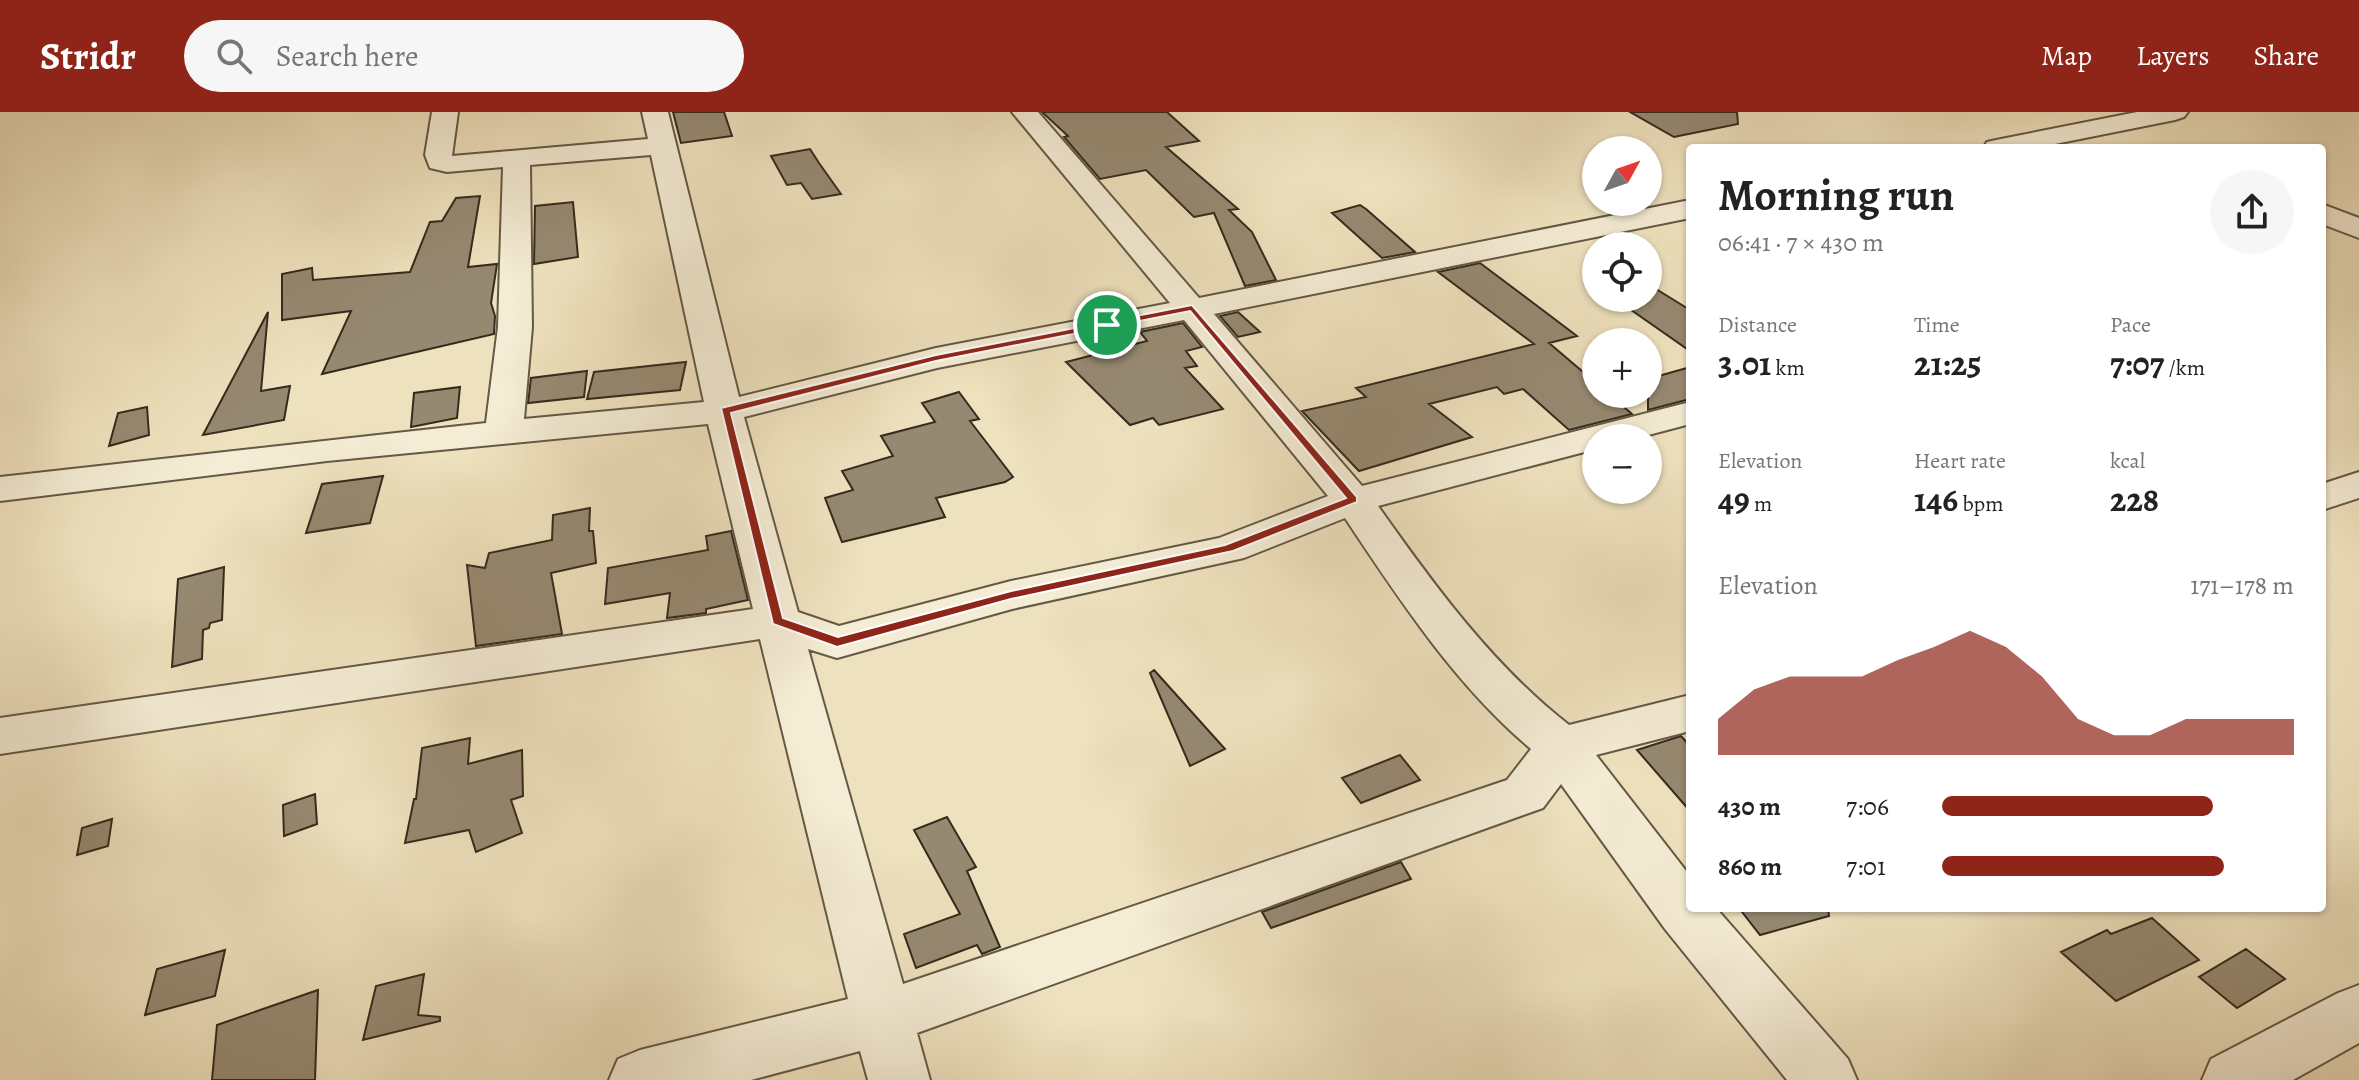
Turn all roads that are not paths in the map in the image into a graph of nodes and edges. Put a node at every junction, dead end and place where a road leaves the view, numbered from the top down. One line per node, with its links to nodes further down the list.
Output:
1 (445, 112): 9 (street)
2 (1025, 112): 13 (street)
3 (2079, 112): 5 (street)
4 (2175, 112): 5 (street)
5 (2112, 125): 7 (street); 8 (street)
6 (659, 129): 9 (street); 14 (street)
7 (2153, 142)
8 (2016, 144)
9 (517, 158): 16 (street)
10 (1686, 210): 13 (street)
11 (2326, 215): 12 (street)
12 (2359, 229)
13 (1192, 308): 14 (street); 20 (street)
14 (725, 411): 16 (street); 21 (street)
15 (1686, 414): 20 (street)
16 (504, 433): 18 (street)
17 (2359, 484): 19 (street)
18 (0, 489)
19 (2326, 496)
20 (1353, 500): 21 (street); 24 (street)
21 (777, 621): 23 (street); 26 (street)
22 (1686, 714): 24 (street)
23 (0, 736)
24 (1561, 746): 26 (street); 29 (street)
25 (2359, 1012): 30 (street)
26 (882, 1018): 27 (street); 28 (street)
27 (640, 1080)
28 (899, 1080)
29 (1826, 1080)
30 (2233, 1080)

